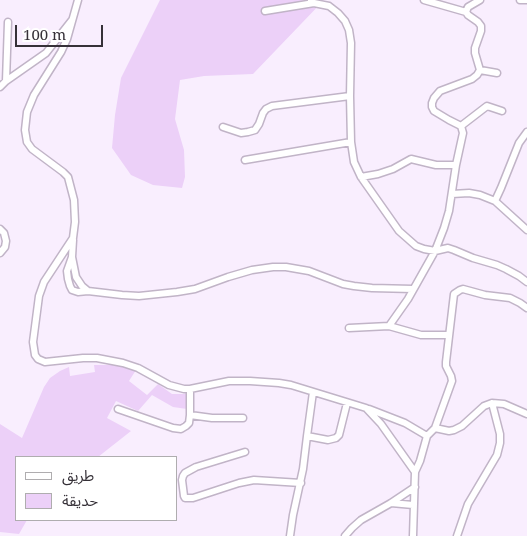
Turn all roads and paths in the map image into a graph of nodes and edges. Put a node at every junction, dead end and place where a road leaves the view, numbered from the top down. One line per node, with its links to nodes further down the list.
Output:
1 (78, 0): 9 (street)
2 (424, 0): 8 (street)
3 (480, 0): 8 (street)
4 (520, 0): 5 (street)
5 (527, 0)
6 (313, 1): 7 (street); 15 (street)
7 (264, 11)
8 (466, 12): 11 (street)
9 (74, 17): 13 (street); 28 (street)
10 (8, 22): 13 (street)
11 (480, 70): 12 (street); 17 (street)
12 (497, 73)
13 (6, 82): 14 (street)
14 (0, 87)
15 (350, 96): 18 (street); 20 (street)
16 (502, 112): 17 (street)
17 (461, 126): 22 (street)
18 (223, 127)
19 (527, 132): 25 (street)
20 (351, 142): 21 (street); 23 (street)
21 (245, 160)
22 (456, 165): 23 (street); 24 (street)
23 (361, 177): 29 (street)
24 (452, 194): 25 (street); 29 (street)
25 (495, 201): 27 (street)
26 (0, 229): 30 (street)
27 (527, 230)
28 (73, 238): 31 (street); 39 (street)
29 (435, 251): 32 (street); 33 (street)
30 (0, 253)
31 (72, 257): 34 (street); 34 (street)
32 (527, 282)
33 (413, 289): 34 (street); 36 (street)
34 (88, 291)
35 (527, 308): 38 (street)
36 (389, 326): 37 (street); 38 (street)
37 (349, 328)
38 (450, 335): 48 (street)
39 (190, 389): 40 (street); 46 (street)
40 (313, 392): 41 (street); 49 (street)
41 (347, 403): 43 (street); 49 (street)
42 (492, 403): 45 (street); 48 (street); 60 (street)
43 (366, 408): 50 (street); 52 (street)
44 (118, 409): 46 (street)
45 (527, 414)
46 (190, 415): 47 (street)
47 (243, 418)
48 (435, 428): 50 (street)
49 (307, 436): 53 (street)
50 (427, 436): 52 (street)
51 (244, 452): 53 (street)
52 (414, 472): 54 (street)
53 (301, 483): 57 (street)
54 (414, 487): 55 (street); 56 (street)
55 (391, 503): 56 (street); 58 (street)
56 (414, 505): 59 (street)
57 (290, 536)
58 (345, 536)
59 (413, 536)
60 (457, 536)

